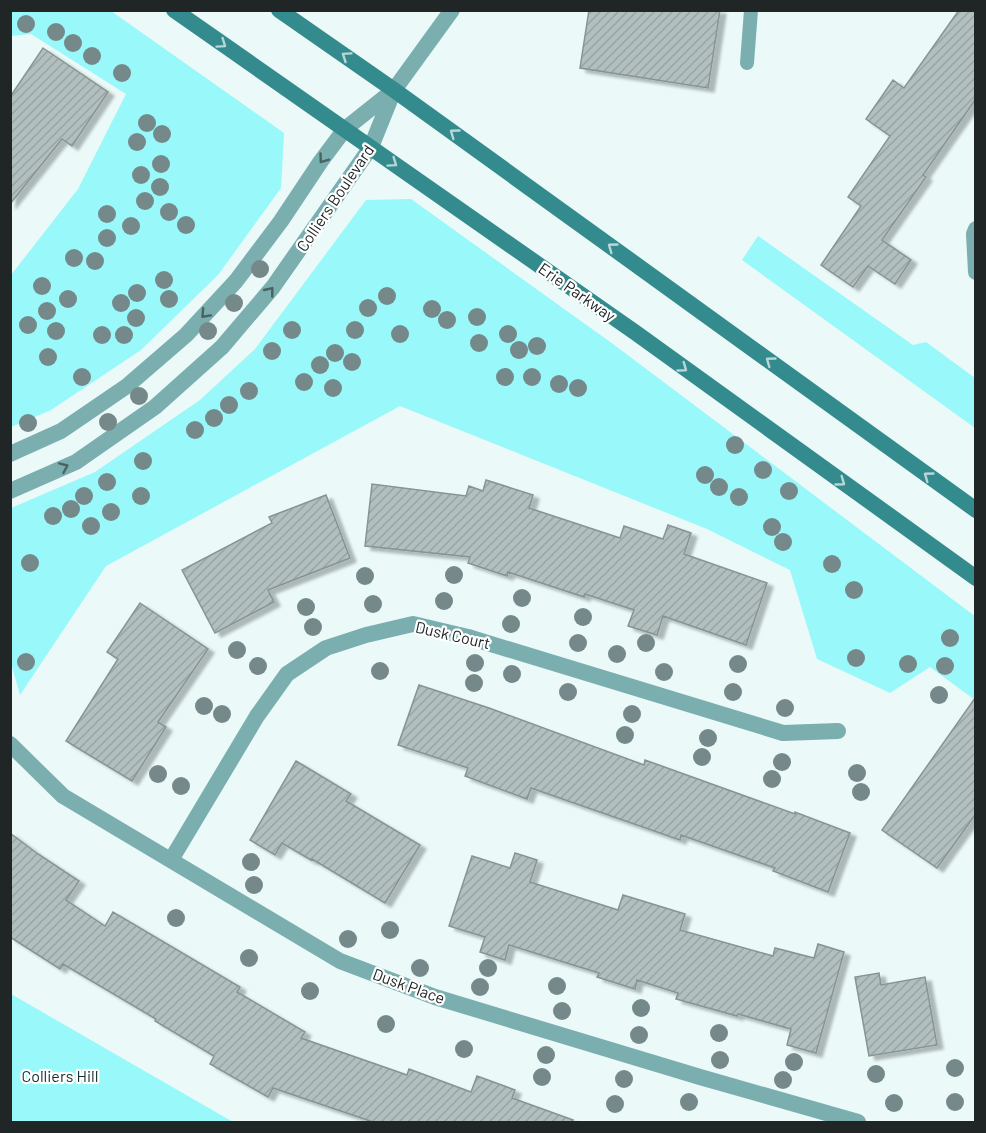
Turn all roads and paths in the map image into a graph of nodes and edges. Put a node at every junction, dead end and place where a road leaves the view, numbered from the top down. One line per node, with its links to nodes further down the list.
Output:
1 (174, 10): 7 (main road, Erie Parkway, one-way to 7)
2 (279, 10): 6 (main road, one-way to 2)
3 (452, 10): 6 (street)
4 (751, 10): 5 (lane)
5 (747, 63)
6 (394, 90): 7 (street, Colliers Boulevard); 8 (street, Colliers Boulevard); 13 (main road, one-way to 6)
7 (345, 129): 8 (main road, Erie Parkway); 11 (street, Colliers Boulevard, one-way to 11)
8 (371, 147): 12 (street, Colliers Boulevard, one-way to 8); 14 (main road, Erie Parkway, one-way to 14)
9 (975, 229): 10 (street)
10 (975, 272)
11 (10, 454)
12 (10, 491)
13 (975, 510)
14 (975, 578)
15 (838, 731): 17 (street, Dusk Court)
16 (10, 744): 17 (street, Dusk Place)
17 (171, 860): 18 (street, Dusk Place)
18 (858, 1122)

